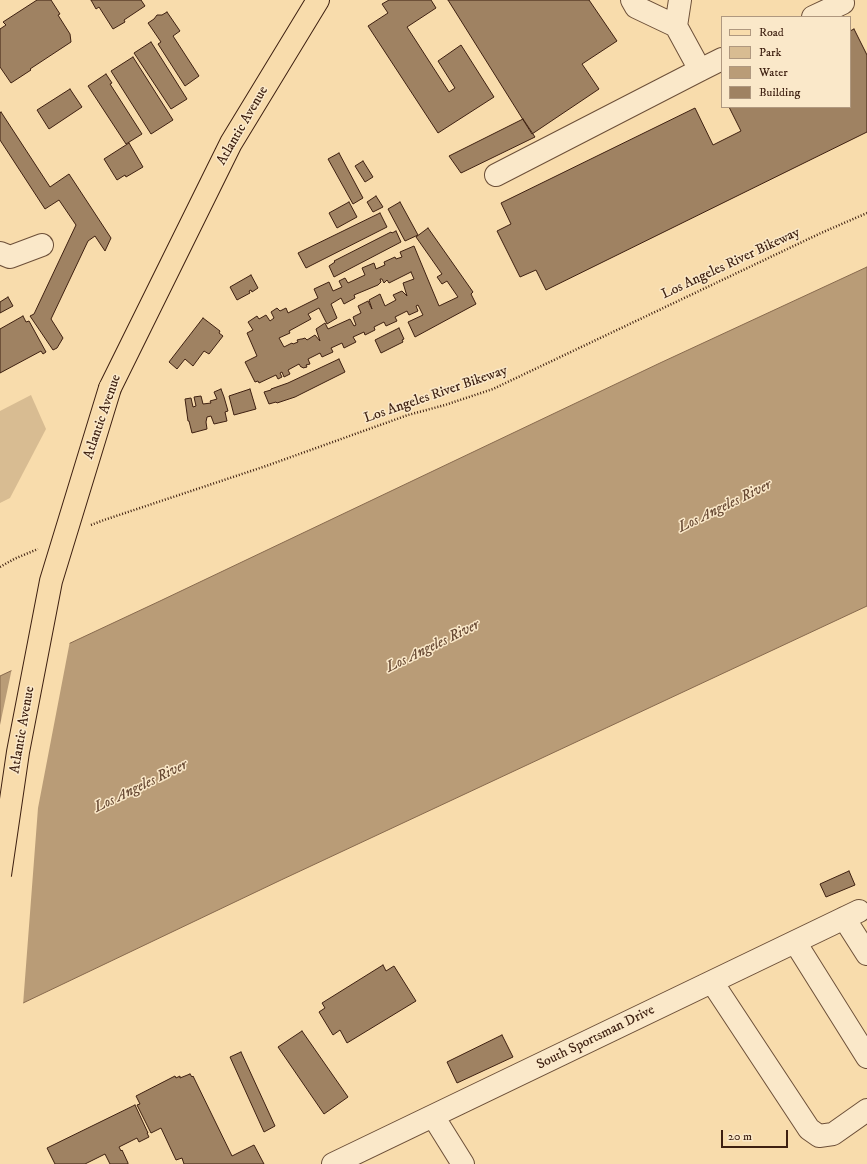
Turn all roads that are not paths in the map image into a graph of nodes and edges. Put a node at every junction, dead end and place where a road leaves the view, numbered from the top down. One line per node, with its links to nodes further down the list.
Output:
1 (318, 0): 12 (main road, Atlantic Avenue, bridge)
2 (632, 0): 6 (street)
3 (680, 0): 6 (street)
4 (843, 3): 5 (street)
5 (815, 16)
6 (676, 26): 8 (street)
7 (721, 60): 8 (street)
8 (700, 70): 9 (street)
9 (496, 174)
10 (42, 245): 11 (street)
11 (0, 253)
12 (0, 875)
13 (795, 942): 14 (street, South Sportsman Drive); 15 (street, South Sportsman Drive); 16 (street)
14 (867, 954)
15 (712, 982): 17 (street); 18 (street, South Sportsman Drive)
16 (867, 1057)
17 (867, 1110)
18 (434, 1116): 19 (street, South Sportsman Drive); 20 (street)
19 (333, 1164)
20 (463, 1164)

